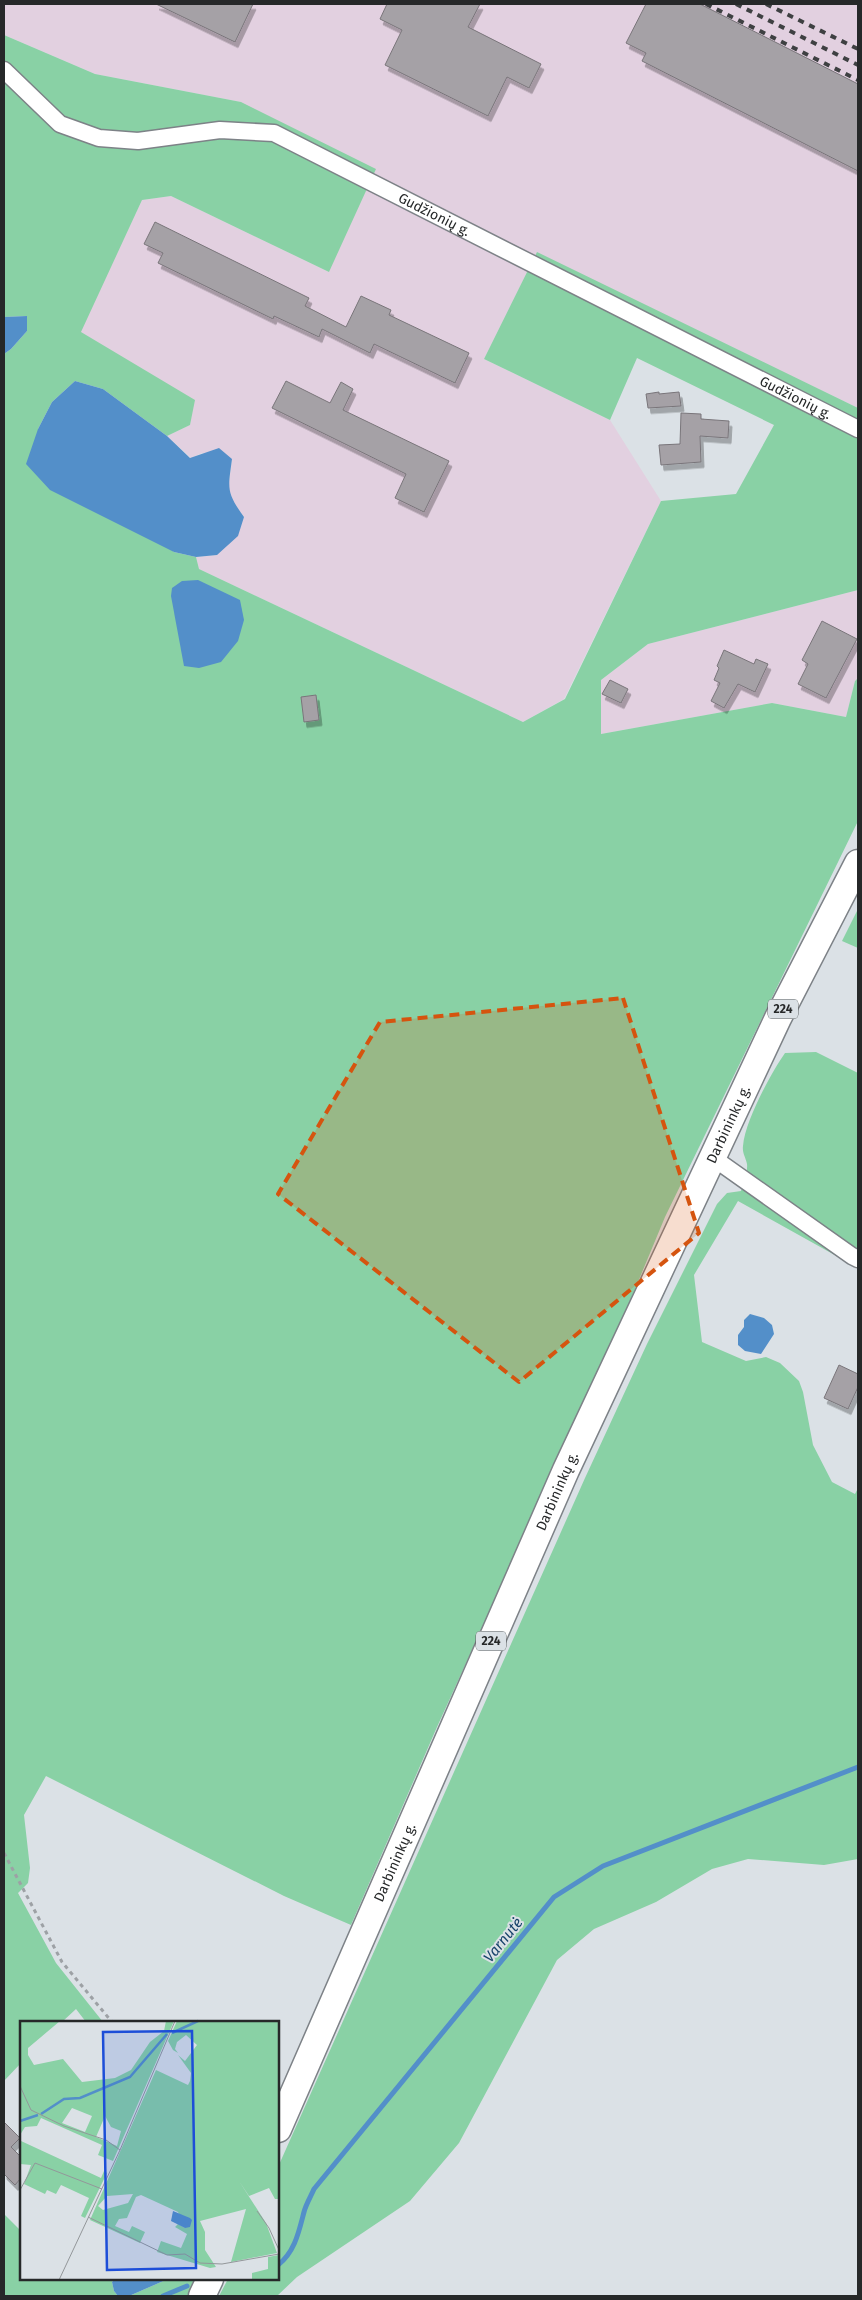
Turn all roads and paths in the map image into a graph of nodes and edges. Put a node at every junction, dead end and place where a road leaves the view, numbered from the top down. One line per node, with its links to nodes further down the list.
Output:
1 (4, 70): 2 (street, Gudžionių g.)
2 (858, 429)
3 (858, 863): 4 (main road, Darbininkų g. / 224)
4 (712, 1157): 5 (street); 8 (main road, Darbininkų g. / 224)
5 (858, 1259)
6 (4, 1853): 7 (path)
7 (111, 2021)
8 (279, 2127)
9 (210, 2280): 10 (main road)
10 (202, 2296)

